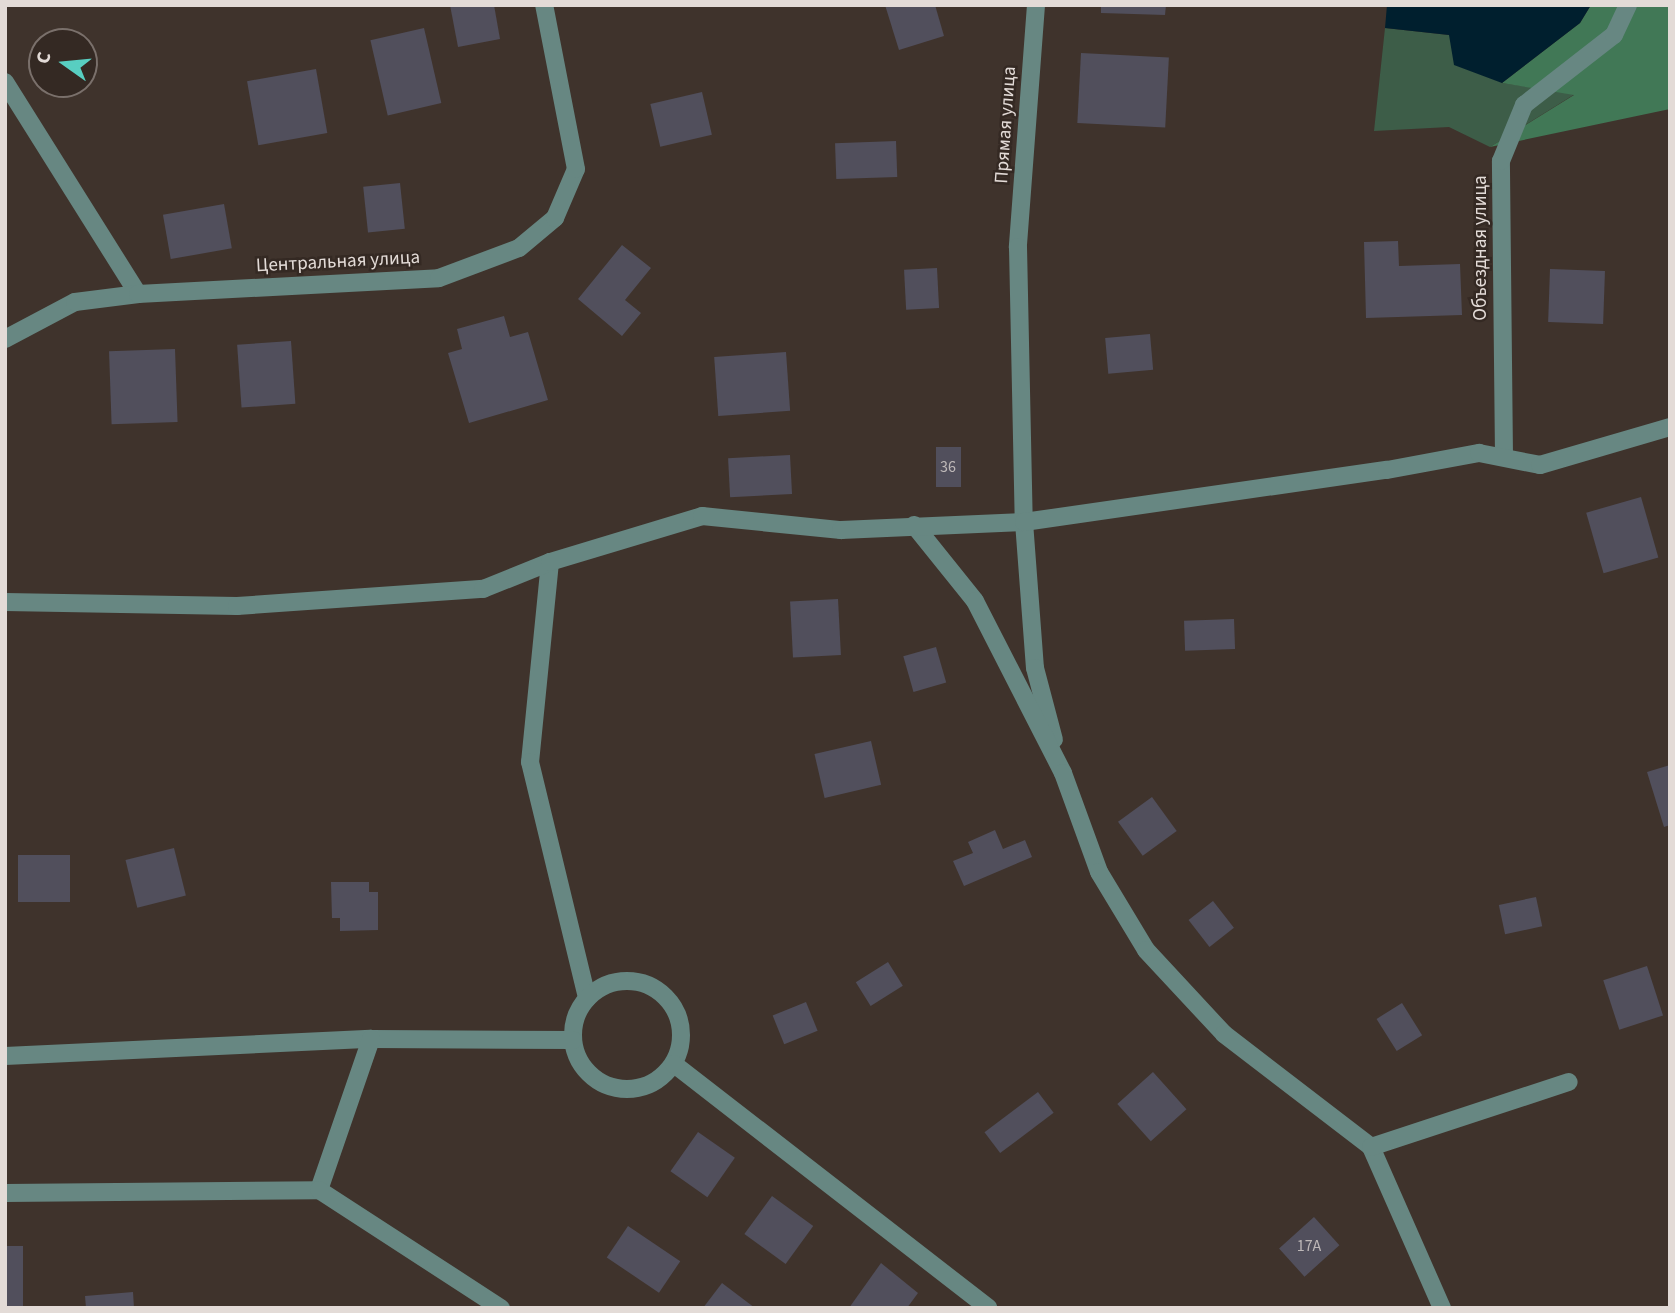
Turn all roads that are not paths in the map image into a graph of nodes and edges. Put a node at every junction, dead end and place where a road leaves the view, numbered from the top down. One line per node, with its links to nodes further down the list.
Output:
1 (544, 5): 5 (street, Центральная улица)
2 (1036, 5): 9 (street, Прямая улица)
3 (1628, 5): 8 (street, Объездная улица)
4 (5, 82): 5 (street)
5 (138, 294): 6 (street, Центральная улица)
6 (5, 339)
7 (1670, 427): 8 (street)
8 (1504, 457): 9 (street)
9 (1024, 522): 10 (street); 13 (street, Прямая улица)
10 (914, 526): 11 (street); 13 (street)
11 (550, 562): 12 (street); 14 (street)
12 (5, 602)
13 (1063, 774): 20 (street)
14 (587, 998): 16 (street); 18 (street)
15 (371, 1039): 16 (street); 17 (street); 21 (street)
16 (573, 1040): 18 (street)
17 (5, 1056)
18 (674, 1064): 24 (street)
19 (1569, 1082): 20 (street)
20 (1371, 1147): 25 (street)
21 (319, 1190): 22 (street); 23 (street)
22 (5, 1193)
23 (501, 1308)
24 (989, 1308)
25 (1441, 1308)

